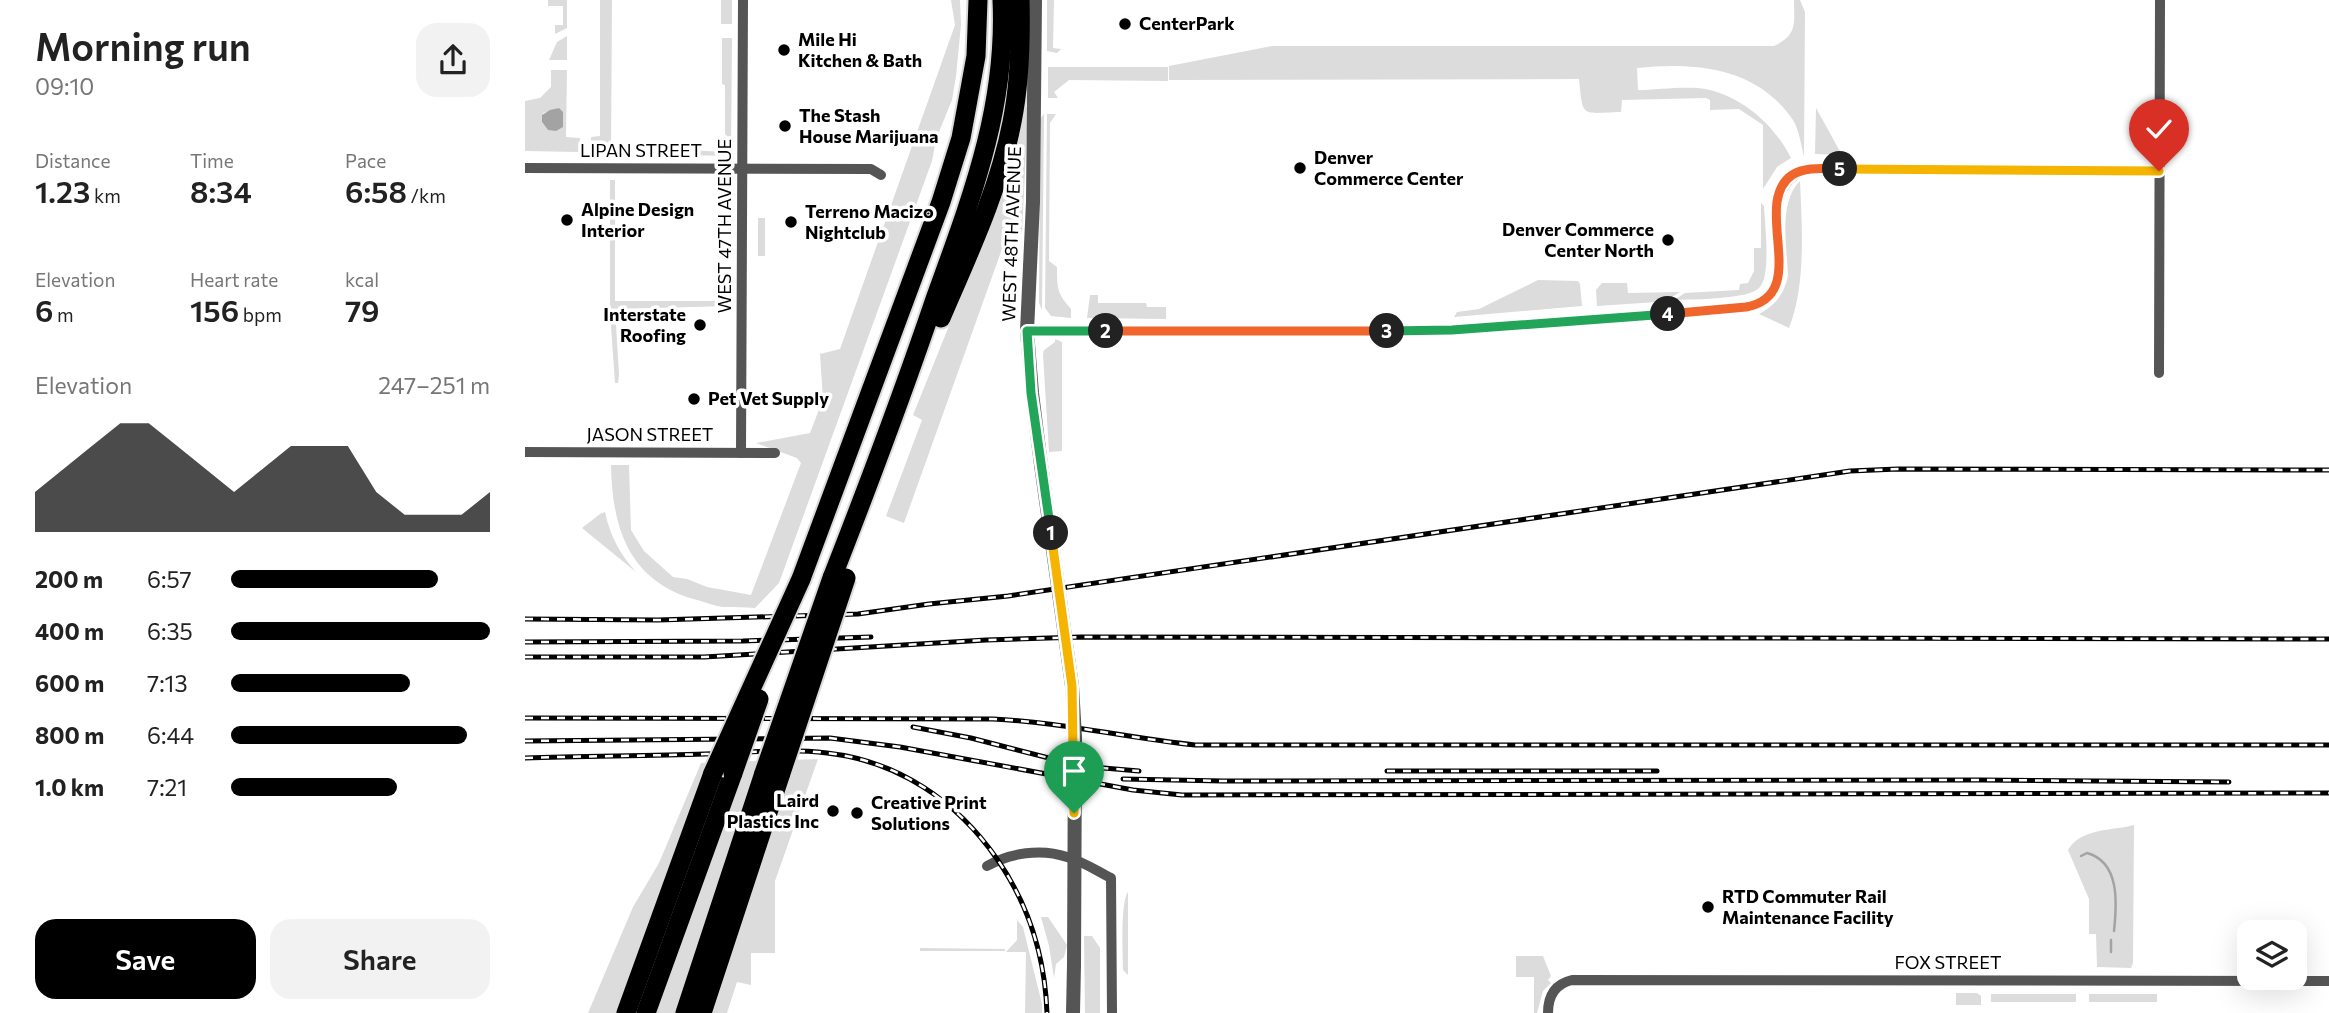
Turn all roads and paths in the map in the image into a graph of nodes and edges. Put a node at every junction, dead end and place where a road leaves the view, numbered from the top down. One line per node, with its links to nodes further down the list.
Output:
1 (743, 0): 8 (street, WEST 47TH AVENUE)
2 (975, 0): 17 (highway, bridge)
3 (1002, 0): 13 (highway)
4 (1020, 0): 13 (highway)
5 (1035, 0): 11 (street, WEST 48TH AVENUE)
6 (2160, 0): 9 (street)
7 (525, 168): 8 (street, LIPAN STREET)
8 (742, 169): 10 (street, LIPAN STREET); 15 (street, WEST 47TH AVENUE)
9 (2159, 171): 11 (street); 12 (street)
10 (881, 175)
11 (1027, 331): 27 (street, WEST 48TH AVENUE, bridge)
12 (2159, 373)
13 (905, 387): 18 (highway, bridge)
14 (525, 452): 15 (street, JASON STREET)
15 (741, 453): 16 (street, JASON STREET)
16 (775, 453)
17 (723, 773): 22 (highway); 23 (highway)
18 (772, 773): 20 (highway); 26 (highway)
19 (987, 866): 28 (street)
20 (729, 878): 24 (highway); 25 (highway)
21 (2329, 981): 29 (street, FOX STREET)
22 (626, 1013)
23 (646, 1013)
24 (677, 1013)
25 (685, 1013)
26 (702, 1013)
27 (1073, 1013)
28 (1112, 1013)
29 (1548, 1013)

